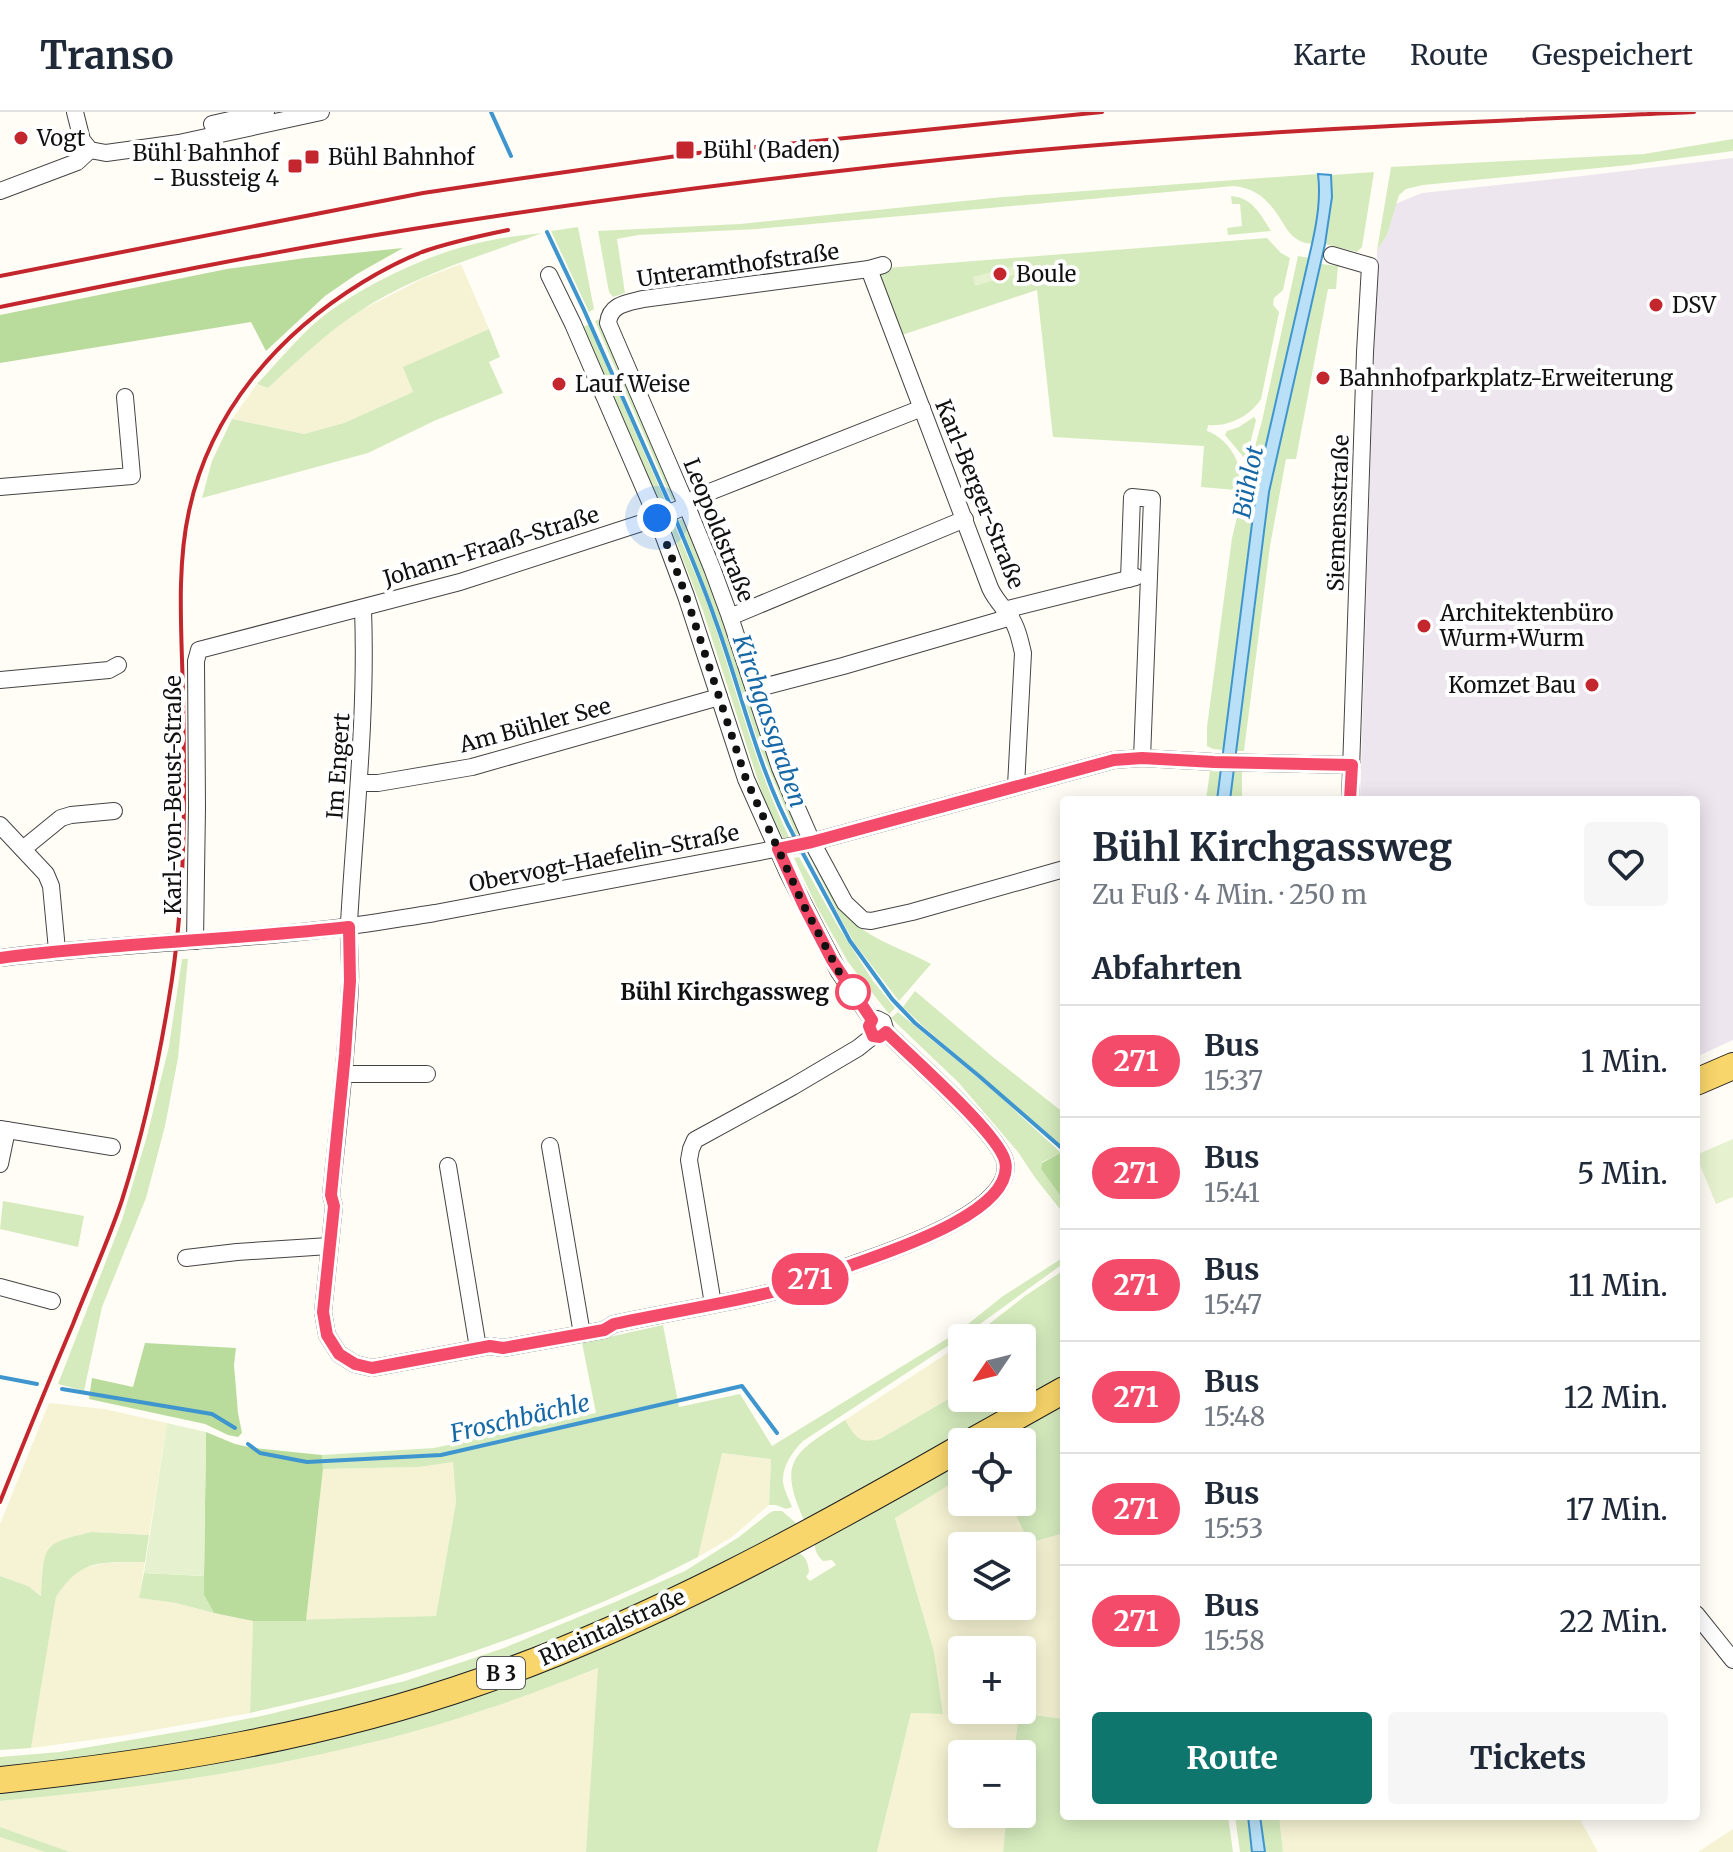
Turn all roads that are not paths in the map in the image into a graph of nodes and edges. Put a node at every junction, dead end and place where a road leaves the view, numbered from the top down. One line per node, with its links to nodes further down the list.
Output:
1 (75, 112): 5 (street)
2 (266, 112): 4 (street)
3 (321, 112): 4 (street)
4 (155, 145): 5 (street)
5 (98, 151): 6 (street)
6 (0, 191)
7 (1332, 255): 27 (street, Siemensstraße)
8 (876, 266): 10 (street, Unteramthofstraße); 12 (street, Karl-Berger-Straße)
9 (549, 275): 14 (street)
10 (609, 314): 14 (street, Leopoldstraße)
11 (125, 397): 13 (street)
12 (922, 408): 14 (street, Johann-Fraaß-Straße); 15 (street, Karl-Berger-Straße)
13 (0, 487)
14 (672, 511): 18 (street, Johann-Fraaß-Straße); 20 (street, Leopoldstraße); 25 (street)
15 (965, 519): 19 (street, Karl-Berger-Straße); 20 (street)
16 (1149, 574): 17 (street); 17 (street); 26 (street)
17 (1129, 579): 19 (street)
18 (363, 609): 21 (street, Johann-Fraaß-Straße); 28 (street, Im Engert)
19 (1008, 614): 24 (street); 29 (street, Karl-Berger-Straße)
20 (730, 617): 24 (street, Leopoldstraße)
21 (199, 650): 38 (street, Karl-von-Beust-Straße)
22 (118, 665): 23 (street)
23 (0, 680)
24 (755, 689): 33 (street, Leopoldstraße)
25 (719, 697): 28 (street, Am Bühler See); 34 (street)
26 (1142, 758): 27 (street, Obervogt-Haefelin-Straße); 29 (street, Obervogt-Haefelin-Straße)
27 (1352, 765): 30 (street, Siemensstraße)
28 (360, 783): 37 (street, Im Engert)
29 (1016, 786): 33 (street, Obervogt-Haefelin-Straße)
30 (1350, 796)
31 (114, 811): 35 (street)
32 (0, 825): 35 (street)
33 (809, 843): 34 (street, Obervogt-Haefelin-Straße); 36 (street, Leopoldstraße)
34 (781, 848): 37 (street, Obervogt-Haefelin-Straße); 41 (street)
35 (23, 849): 39 (street)
36 (1060, 870)
37 (349, 927): 38 (street, Obervogt-Haefelin-Straße); 43 (street, Im Engert)
38 (195, 941): 39 (street, Obervogt-Haefelin-Straße)
39 (57, 950): 40 (street, Obervogt-Haefelin-Straße)
40 (0, 958)
41 (877, 1030): 55 (street); 55 (street, Im Engert)
42 (1733, 1066): 45 (main road)
43 (344, 1074): 44 (street); 51 (street, Im Engert)
44 (427, 1074)
45 (1700, 1080)
46 (3, 1129): 48 (street); 49 (street)
47 (550, 1146): 56 (street)
48 (112, 1147)
49 (0, 1164)
50 (448, 1166): 57 (street)
51 (329, 1246): 52 (street); 57 (street, Im Engert)
52 (186, 1258)
53 (0, 1287): 54 (street)
54 (52, 1301)
55 (713, 1304): 56 (street, Im Engert)
56 (582, 1334): 57 (street, Im Engert)
57 (478, 1348)
58 (1060, 1392): 59 (main road)
59 (996, 1428)
60 (948, 1455): 63 (main road, Rheintalstraße / B 3)
61 (1700, 1619): 62 (street)
62 (1733, 1660)
63 (0, 1780)

